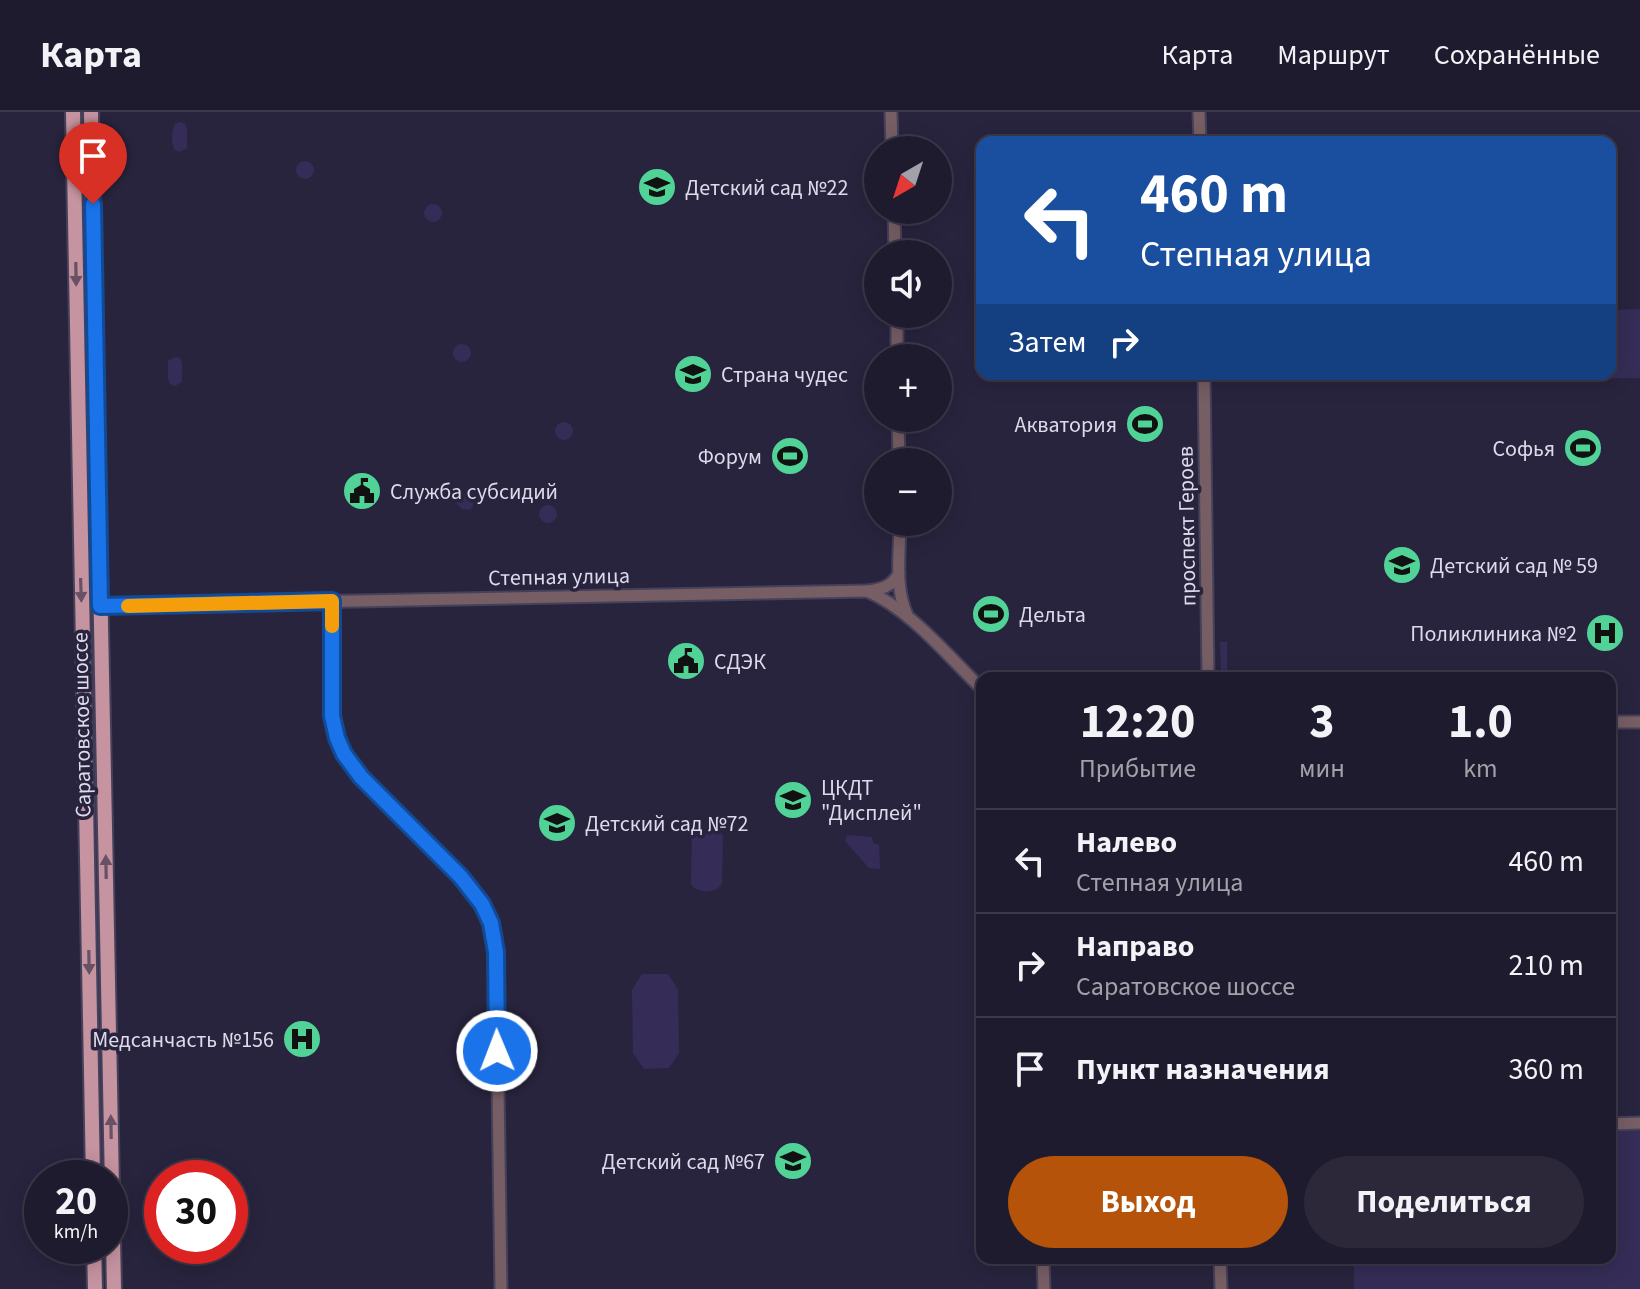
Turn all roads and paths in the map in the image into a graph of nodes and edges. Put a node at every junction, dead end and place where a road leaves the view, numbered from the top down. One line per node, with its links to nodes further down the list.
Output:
1 (73, 112): 10 (main road, Саратовское шоссе, one-way to 10)
2 (91, 112): 9 (main road, Саратовское шоссе)
3 (891, 112): 5 (street)
4 (1199, 112): 6 (street)
5 (892, 136)
6 (1200, 136)
7 (1204, 380): 16 (street, проспект Героев)
8 (900, 536): 11 (street)
9 (99, 552): 10 (main road); 14 (main road, Саратовское шоссе)
10 (80, 553): 18 (main road, Саратовское шоссе, one-way to 18)
11 (900, 572): 12 (street); 15 (street)
12 (867, 591): 13 (street, Степная улица); 15 (street)
13 (332, 601): 14 (street, Степная улица); 30 (street)
14 (100, 606): 19 (main road, Саратовское шоссе)
15 (907, 616): 17 (street)
16 (1208, 672)
17 (976, 683)
18 (84, 707): 19 (main road); 24 (main road, Саратовское шоссе, one-way to 24)
19 (101, 707): 29 (main road, Саратовское шоссе, one-way to 19)
20 (1616, 722): 21 (street)
21 (1640, 722)
22 (1640, 1123): 23 (street)
23 (1616, 1124)
24 (93, 1160)
25 (94, 1264): 28 (main road)
26 (1043, 1264): 31 (street)
27 (1220, 1264): 32 (street)
28 (95, 1289)
29 (114, 1289)
30 (501, 1289)
31 (1044, 1289)
32 (1221, 1289)

